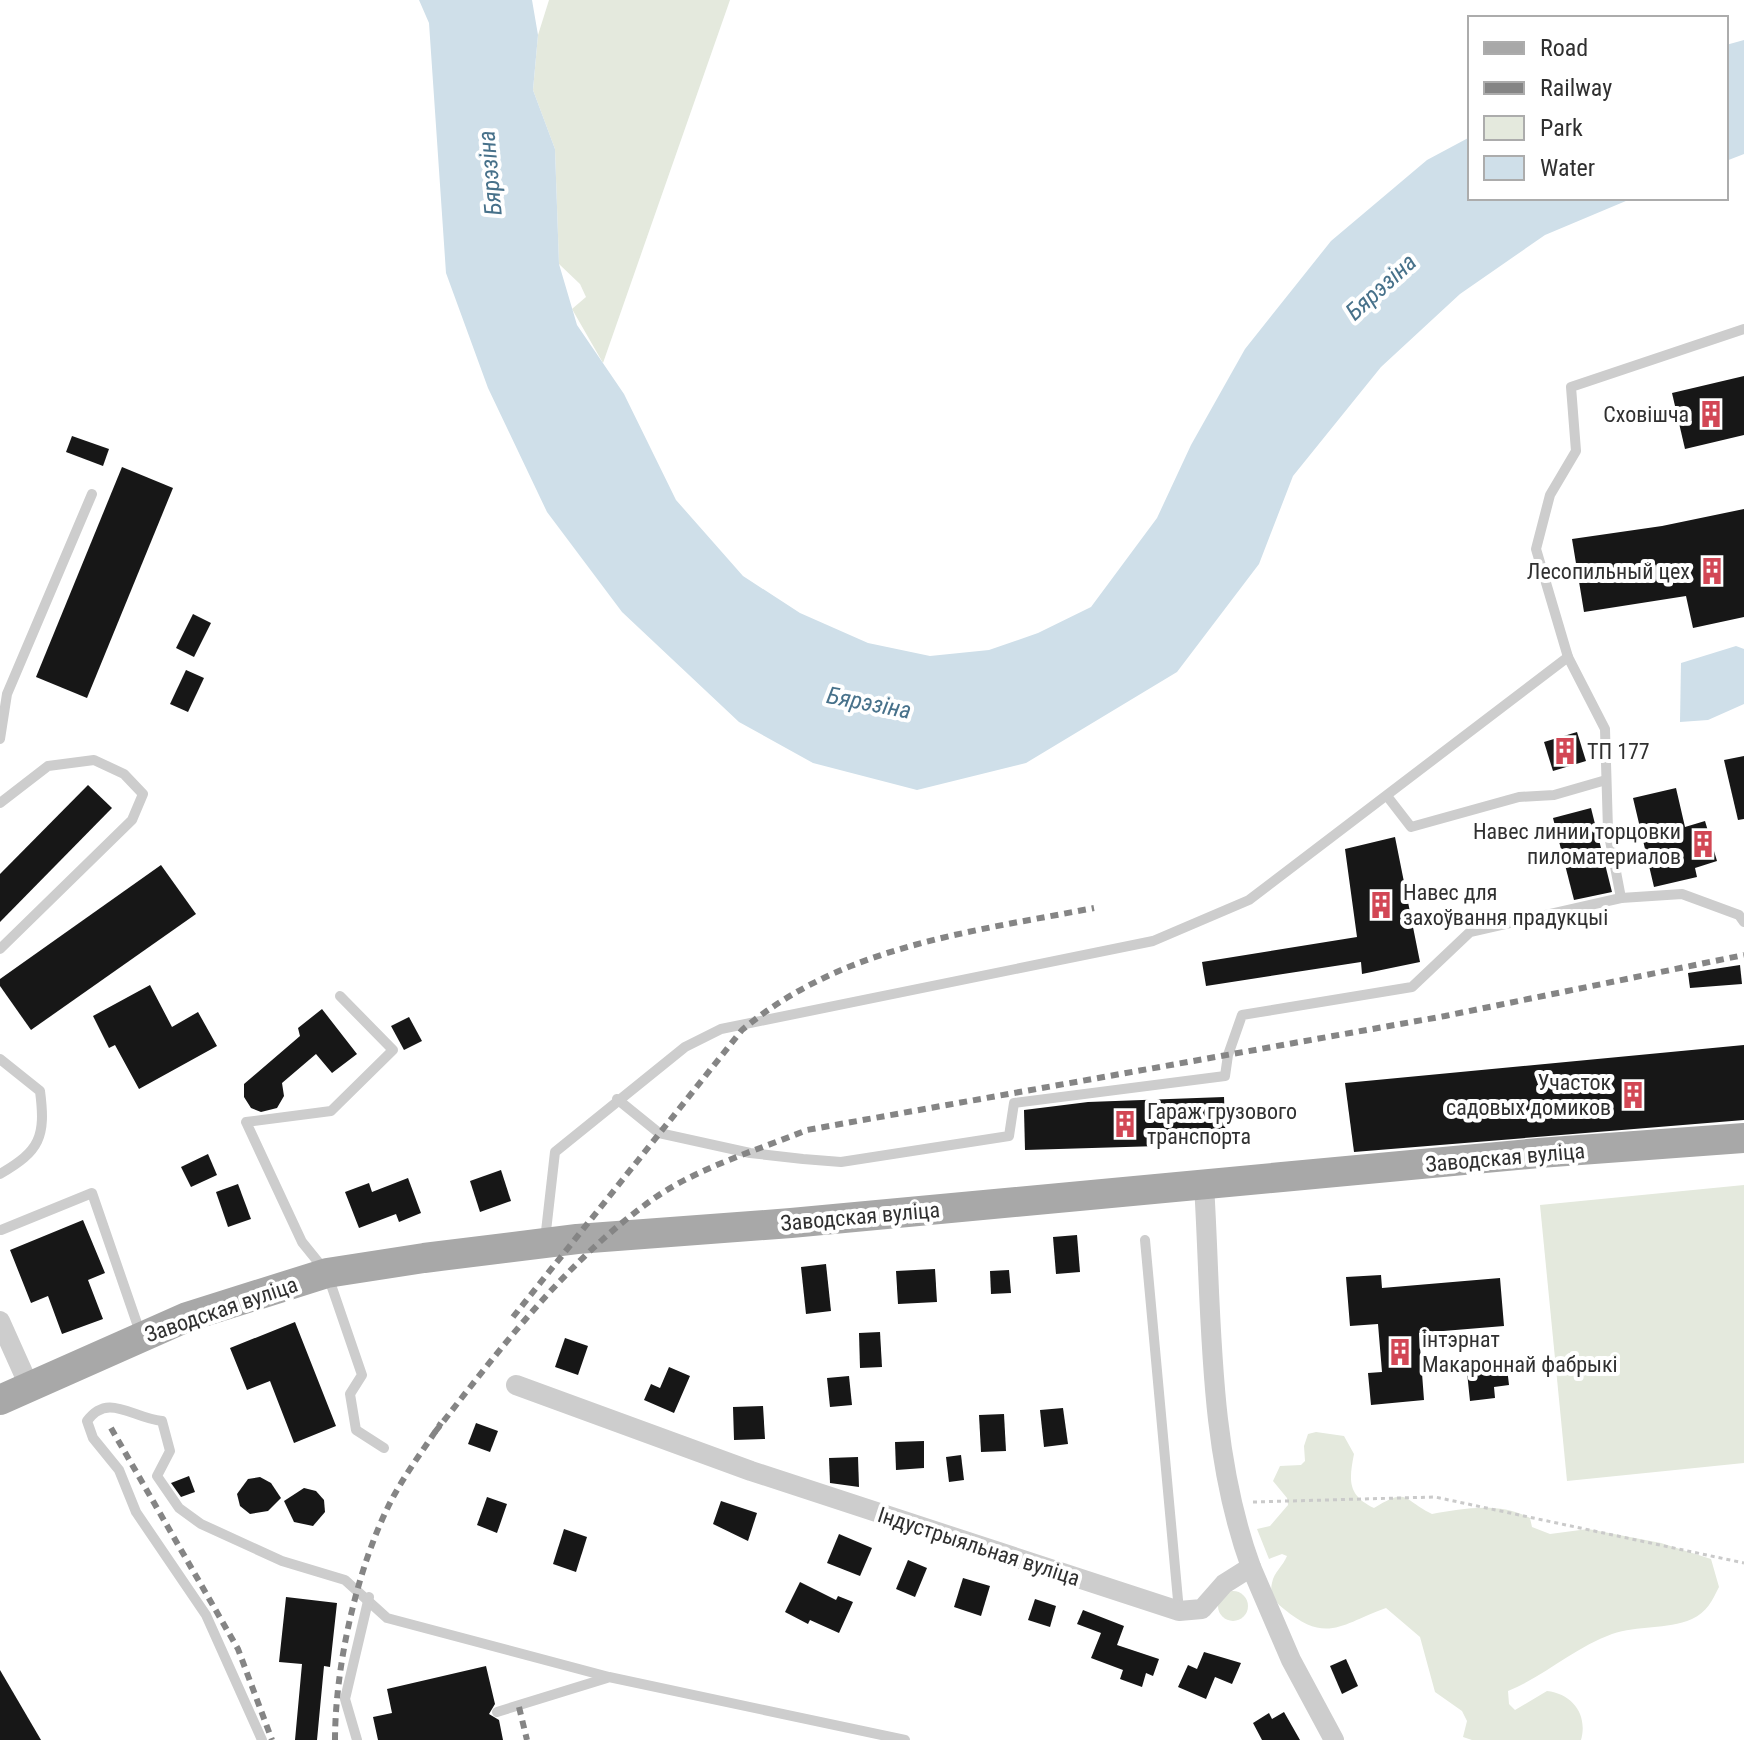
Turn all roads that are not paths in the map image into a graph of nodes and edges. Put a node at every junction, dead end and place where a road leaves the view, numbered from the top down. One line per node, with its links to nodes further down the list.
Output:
1 (1744, 329): 3 (lane)
2 (92, 494): 4 (lane)
3 (1568, 657): 5 (lane); 6 (lane)
4 (0, 739)
5 (1606, 780): 6 (lane); 8 (lane)
6 (1387, 796): 13 (lane)
7 (0, 803): 10 (lane)
8 (1621, 898): 9 (lane); 13 (lane)
9 (1744, 922)
10 (0, 949)
11 (340, 996): 20 (lane)
12 (0, 1059): 15 (lane)
13 (617, 1099): 19 (lane)
14 (1744, 1138): 16 (main road, Заводская вуліца)
15 (0, 1174)
16 (1204, 1185): 19 (main road, Заводская вуліца); 27 (street)
17 (1, 1230): 22 (lane)
18 (1145, 1240): 29 (lane)
19 (545, 1242): 20 (main road, Заводская вуліца)
20 (327, 1273): 22 (main road, Заводская вуліца); 26 (lane)
21 (0, 1321): 24 (street)
22 (141, 1337): 24 (main road, Заводская вуліца)
23 (516, 1385): 29 (street, Індустрыяльная вуліца)
24 (30, 1388): 25 (main road, Заводская вуліца)
25 (0, 1400)
26 (384, 1448)
27 (1251, 1567): 29 (street); 35 (street)
28 (369, 1597): 30 (lane); 32 (lane); 33 (lane)
29 (1179, 1611)
30 (609, 1677): 31 (lane); 34 (lane)
31 (497, 1712)
32 (262, 1740)
33 (357, 1740)
34 (905, 1740)
35 (1334, 1740)

